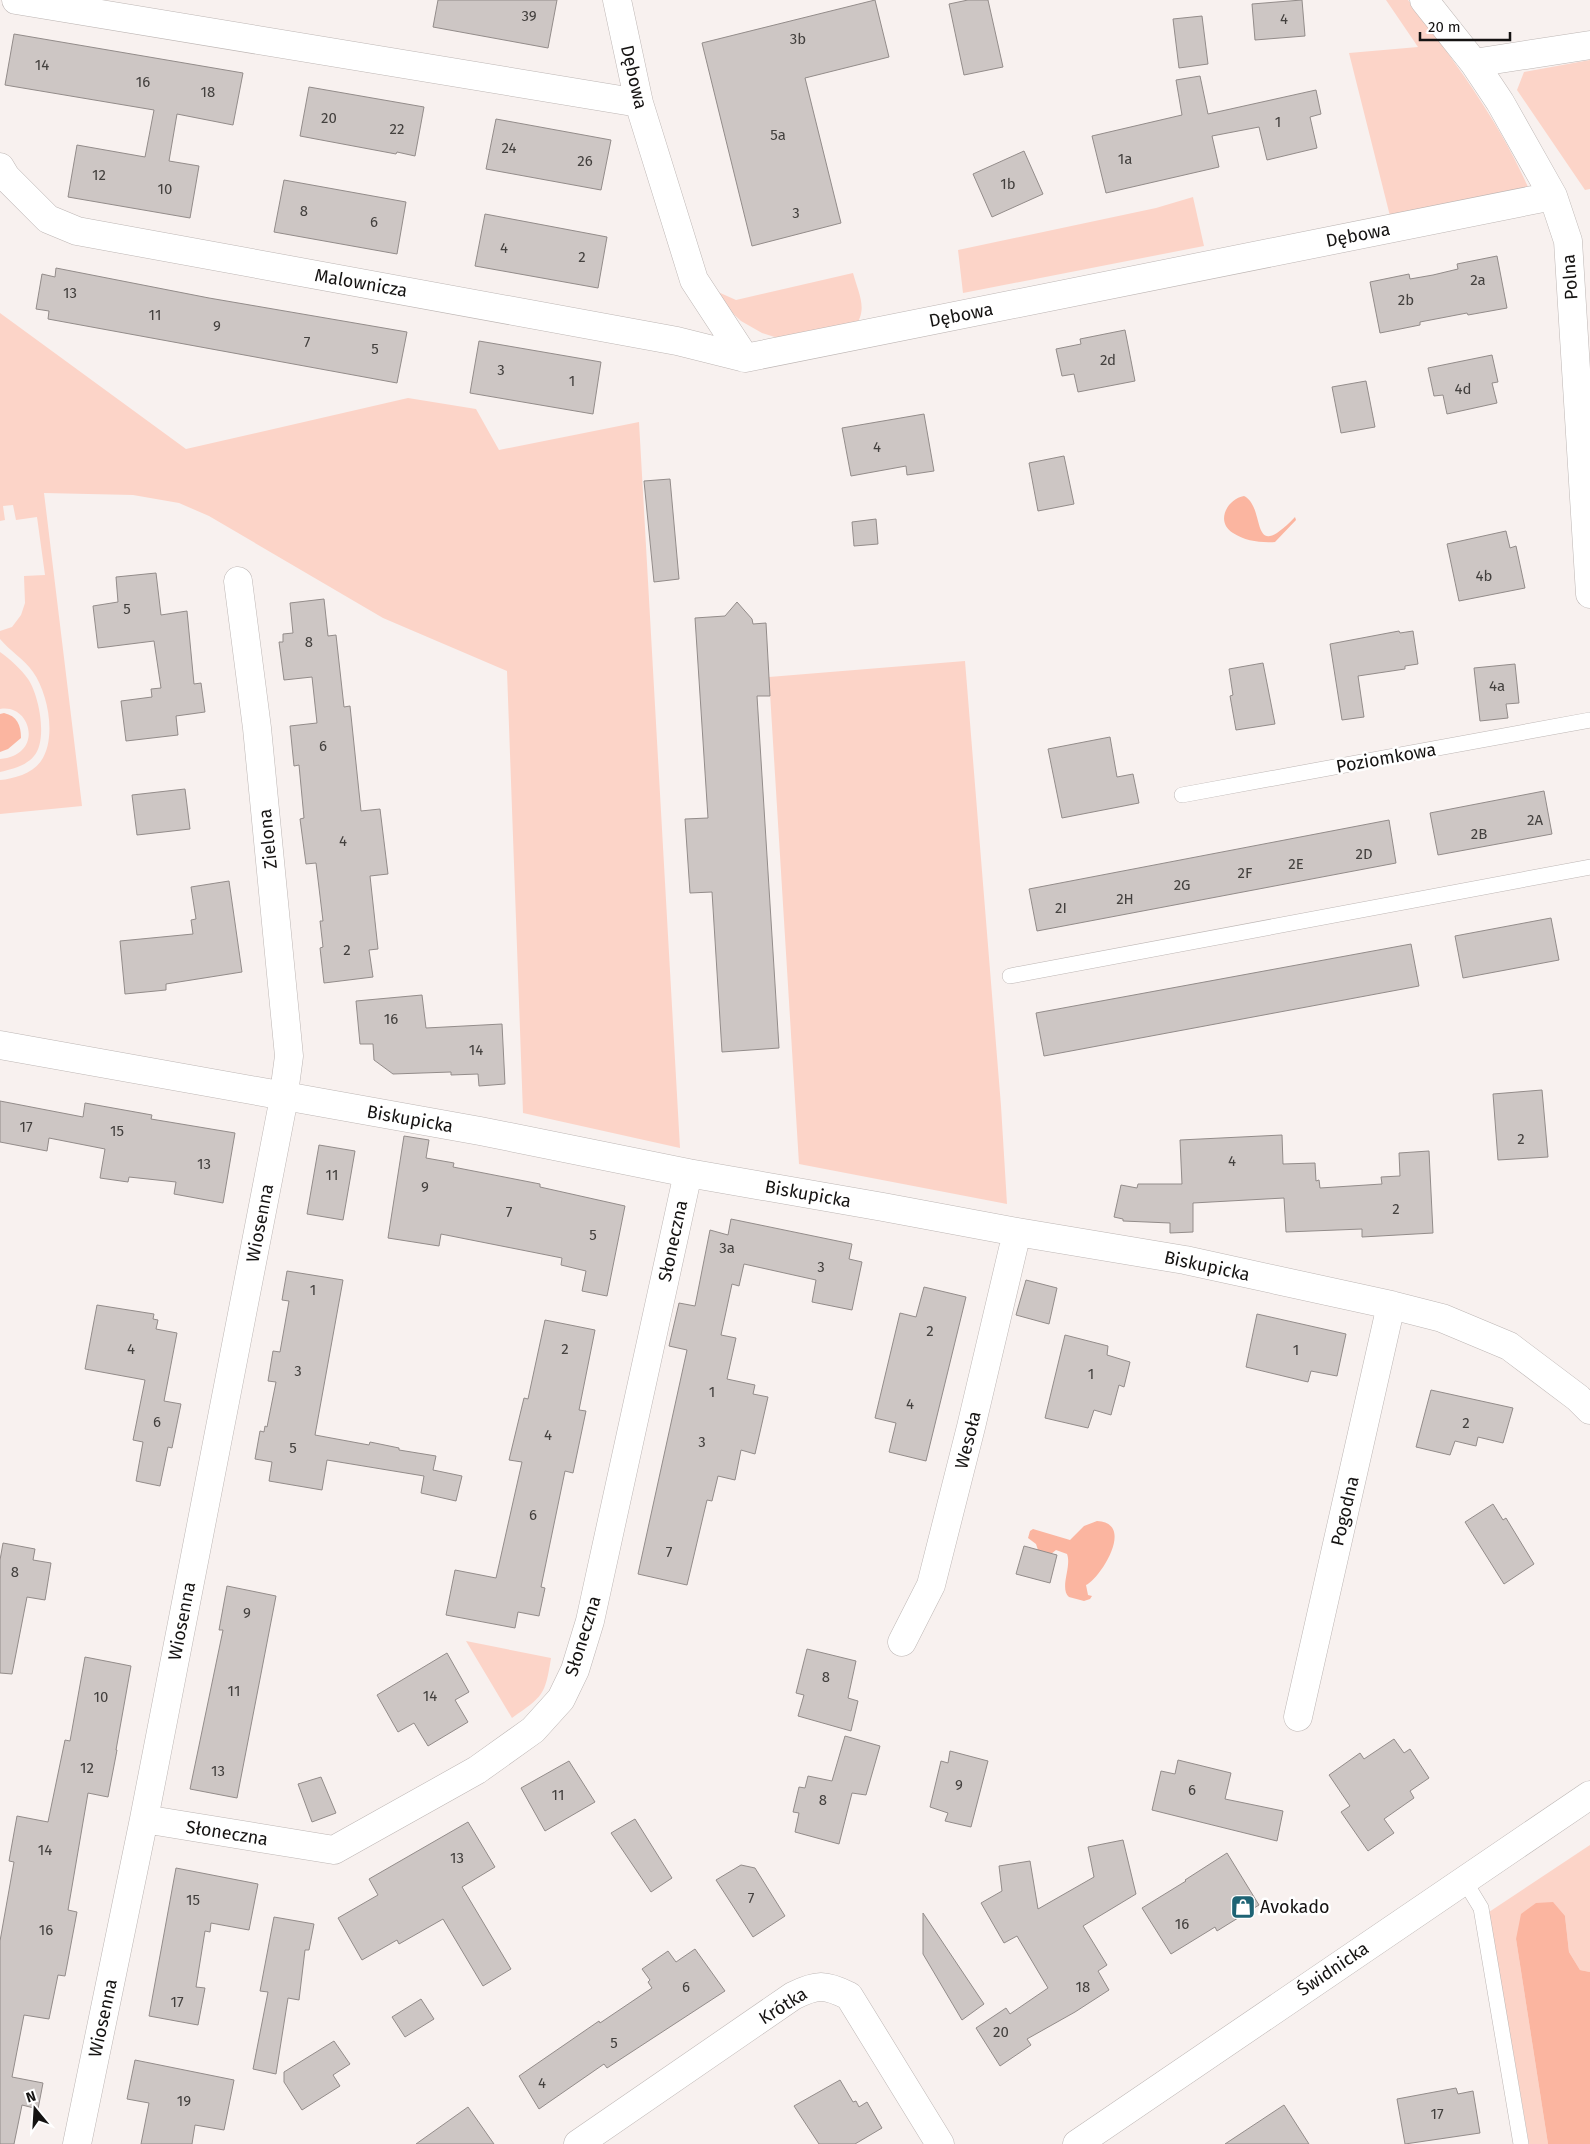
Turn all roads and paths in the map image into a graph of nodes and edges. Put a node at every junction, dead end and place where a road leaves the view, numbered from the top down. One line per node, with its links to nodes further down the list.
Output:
1 (16, 0): 6 (street)
2 (616, 0): 6 (street, Dębowa)
3 (1424, 0): 5 (street, Polna)
4 (1590, 45): 5 (street)
5 (1474, 64): 8 (street, Polna)
6 (639, 102): 9 (street, Dębowa)
7 (0, 168): 9 (street, Malownicza)
8 (1554, 196): 9 (street, Dębowa); 11 (street, Polna)
9 (745, 358)
10 (238, 581): 17 (street, Zielona)
11 (1590, 594)
12 (1590, 720): 13 (lane, Poziomkowa)
13 (1182, 795)
14 (1590, 867): 15 (lane)
15 (1010, 976)
16 (0, 1045): 17 (street, Biskupicka)
17 (284, 1097): 18 (street, Biskupicka); 25 (street, Wiosenna)
18 (688, 1173): 19 (street, Biskupicka); 25 (street, Słoneczna)
19 (1017, 1232): 20 (street, Biskupicka); 22 (street, Wesoła)
20 (1391, 1306): 21 (street, Biskupicka); 23 (street, Pogodna)
21 (1590, 1410)
22 (902, 1642)
23 (1298, 1717)
24 (1590, 1795): 26 (street, Świdnicka)
25 (144, 1819): 27 (street, Wiosenna)
26 (1464, 1880): 30 (street, Świdnicka); 31 (lane)
27 (77, 2144)
28 (578, 2144): 29 (street, Krótka)
29 (940, 2144)
30 (1077, 2144)
31 (1521, 2144)

